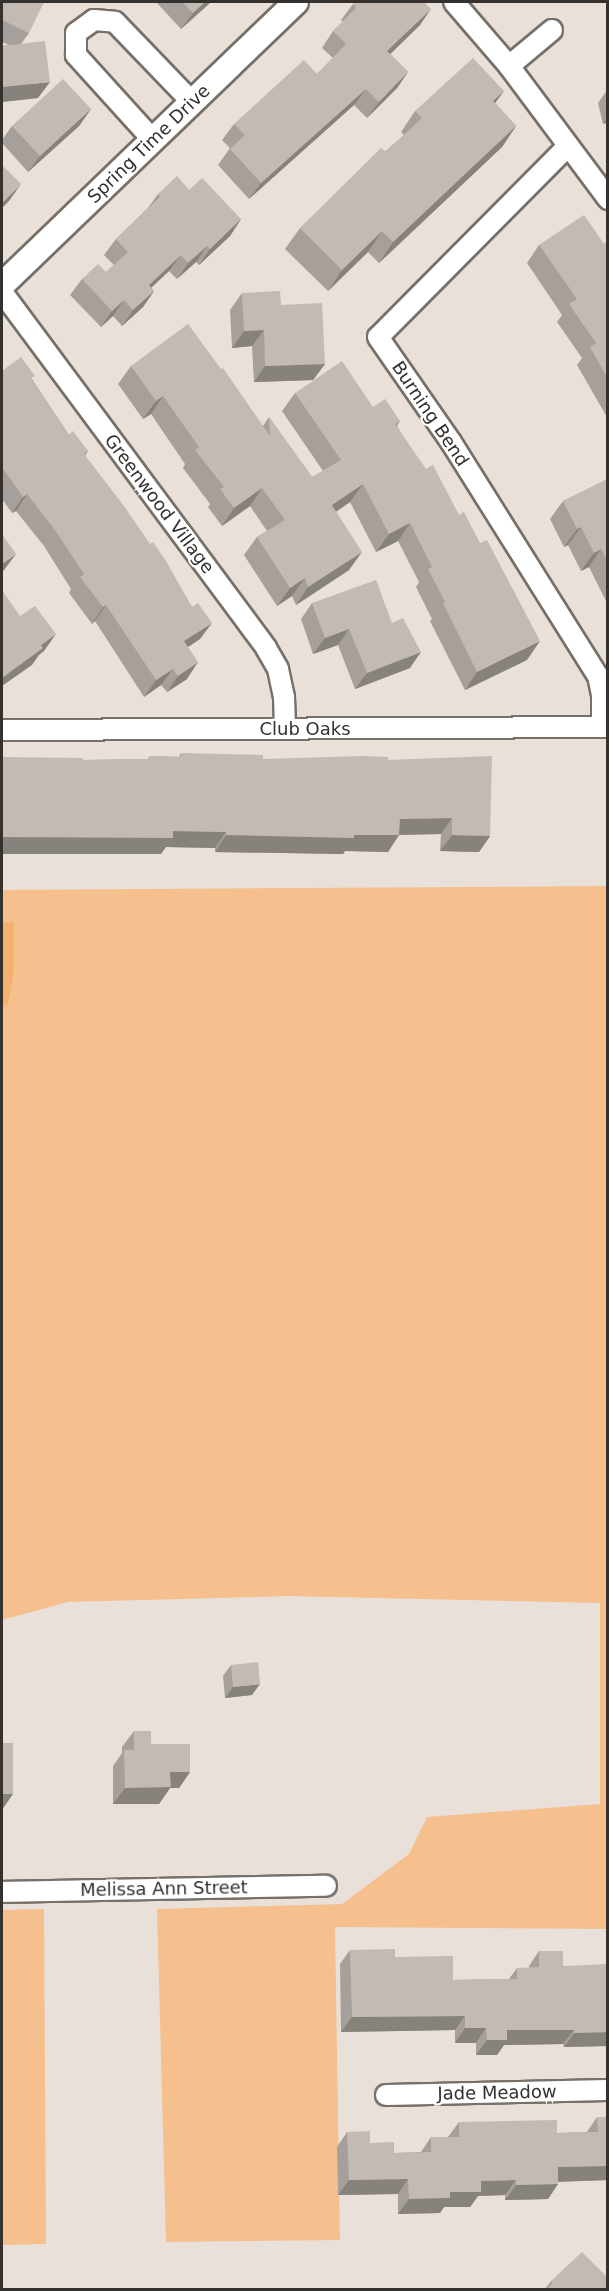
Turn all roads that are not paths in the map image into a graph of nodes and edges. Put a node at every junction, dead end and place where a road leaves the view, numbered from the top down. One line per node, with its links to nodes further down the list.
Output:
1 (296, 2): 5 (street, Spring Time Drive)
2 (454, 2): 4 (street)
3 (552, 30): 4 (street)
4 (509, 66): 7 (street)
5 (192, 102): 6 (street, Spring Time Drive); 6 (street)
6 (153, 140): 9 (street, Spring Time Drive)
7 (568, 146): 8 (street); 11 (street, Burning Bend)
8 (608, 199)
9 (2, 285)
10 (2, 292): 12 (street, Greenwood Village)
11 (605, 727): 12 (street, Club Oaks)
12 (285, 729): 13 (street, Club Oaks)
13 (2, 730)
14 (326, 1886): 15 (street, Melissa Ann Street)
15 (2, 1892)
16 (608, 2090): 17 (street, Jade Meadow)
17 (386, 2095)

